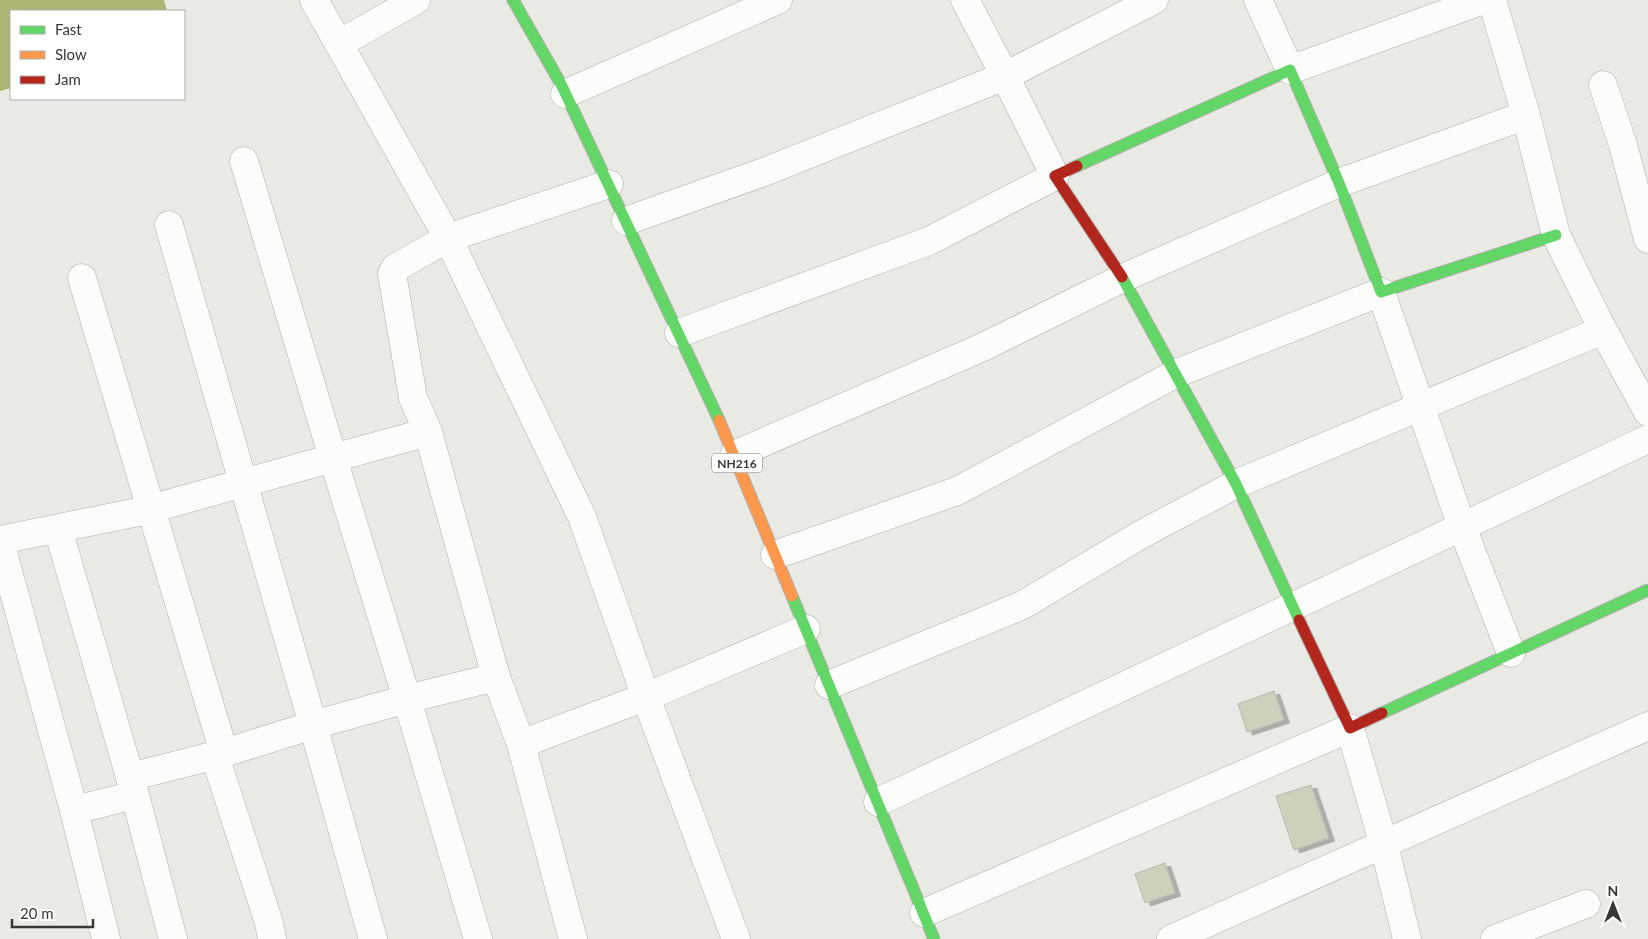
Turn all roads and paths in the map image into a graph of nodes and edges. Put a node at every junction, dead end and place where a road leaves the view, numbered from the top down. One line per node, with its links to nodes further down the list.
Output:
1 (314, 0): 10 (street)
2 (416, 0): 10 (street)
3 (513, 0): 14 (main road, NH216)
4 (778, 0): 14 (street)
5 (965, 0): 12 (street)
6 (1154, 0): 12 (street)
7 (1258, 0): 11 (street)
8 (1482, 0): 11 (street)
9 (1492, 0): 15 (street)
10 (339, 44): 23 (street)
11 (1290, 70): 17 (main road); 18 (main road)
12 (1005, 76): 17 (street); 20 (street)
13 (1603, 85): 24 (street)
14 (565, 94): 19 (main road, NH216)
15 (1526, 115): 18 (street); 22 (street)
16 (244, 161): 36 (street)
17 (1055, 176): 26 (main road); 29 (street)
18 (1339, 183): 26 (street); 27 (main road)
19 (609, 184): 20 (main road, NH216); 23 (street)
20 (626, 221): 29 (main road, NH216)
21 (170, 225): 37 (street)
22 (1556, 235): 27 (main road); 28 (street)
23 (448, 238): 33 (street); 50 (street)
24 (1648, 239)
25 (82, 278): 39 (street)
26 (1123, 278): 30 (main road); 35 (street)
27 (1381, 292): 30 (street); 31 (street)
28 (1603, 330): 31 (street); 32 (street)
29 (678, 333): 35 (main road, NH216)
30 (1175, 374): 38 (main road); 43 (street)
31 (1422, 407): 38 (street); 40 (street)
32 (1648, 412)
33 (428, 432): 36 (street); 48 (street)
34 (1648, 439): 40 (street)
35 (734, 455): 43 (main road, NH216)
36 (333, 458): 37 (street); 51 (street)
37 (244, 481): 39 (street); 52 (street)
38 (1236, 484): 45 (main road); 49 (street)
39 (152, 508): 41 (street); 56 (street)
40 (1462, 527): 45 (street); 47 (street)
41 (58, 529): 42 (street); 57 (street)
42 (0, 541): 59 (street)
43 (775, 555): 46 (main road, NH216)
44 (1648, 590): 47 (main road)
45 (1292, 608): 54 (main road); 58 (street)
46 (806, 629): 49 (main road, NH216); 50 (street)
47 (1510, 654): 54 (main road)
48 (496, 677): 51 (street); 55 (street)
49 (829, 684): 58 (main road, NH216)
50 (646, 697): 55 (street); 69 (street)
51 (407, 698): 52 (street); 67 (street)
52 (312, 725): 56 (street); 66 (street)
53 (1648, 726): 60 (street)
54 (1350, 728): 60 (street); 62 (street)
55 (521, 744): 68 (street)
56 (220, 755): 57 (street); 65 (street)
57 (133, 786): 59 (street); 64 (street)
58 (878, 802): 62 (main road, NH216)
59 (74, 810): 63 (street)
60 (1384, 845): 71 (street); 72 (street)
61 (1586, 904): 73 (street)
62 (924, 913): 70 (main road, NH216)
63 (106, 939)
64 (173, 939)
65 (272, 939)
66 (373, 939)
67 (478, 939)
68 (573, 939)
69 (736, 939)
70 (934, 939)
71 (1171, 939)
72 (1406, 939)
73 (1495, 939)

